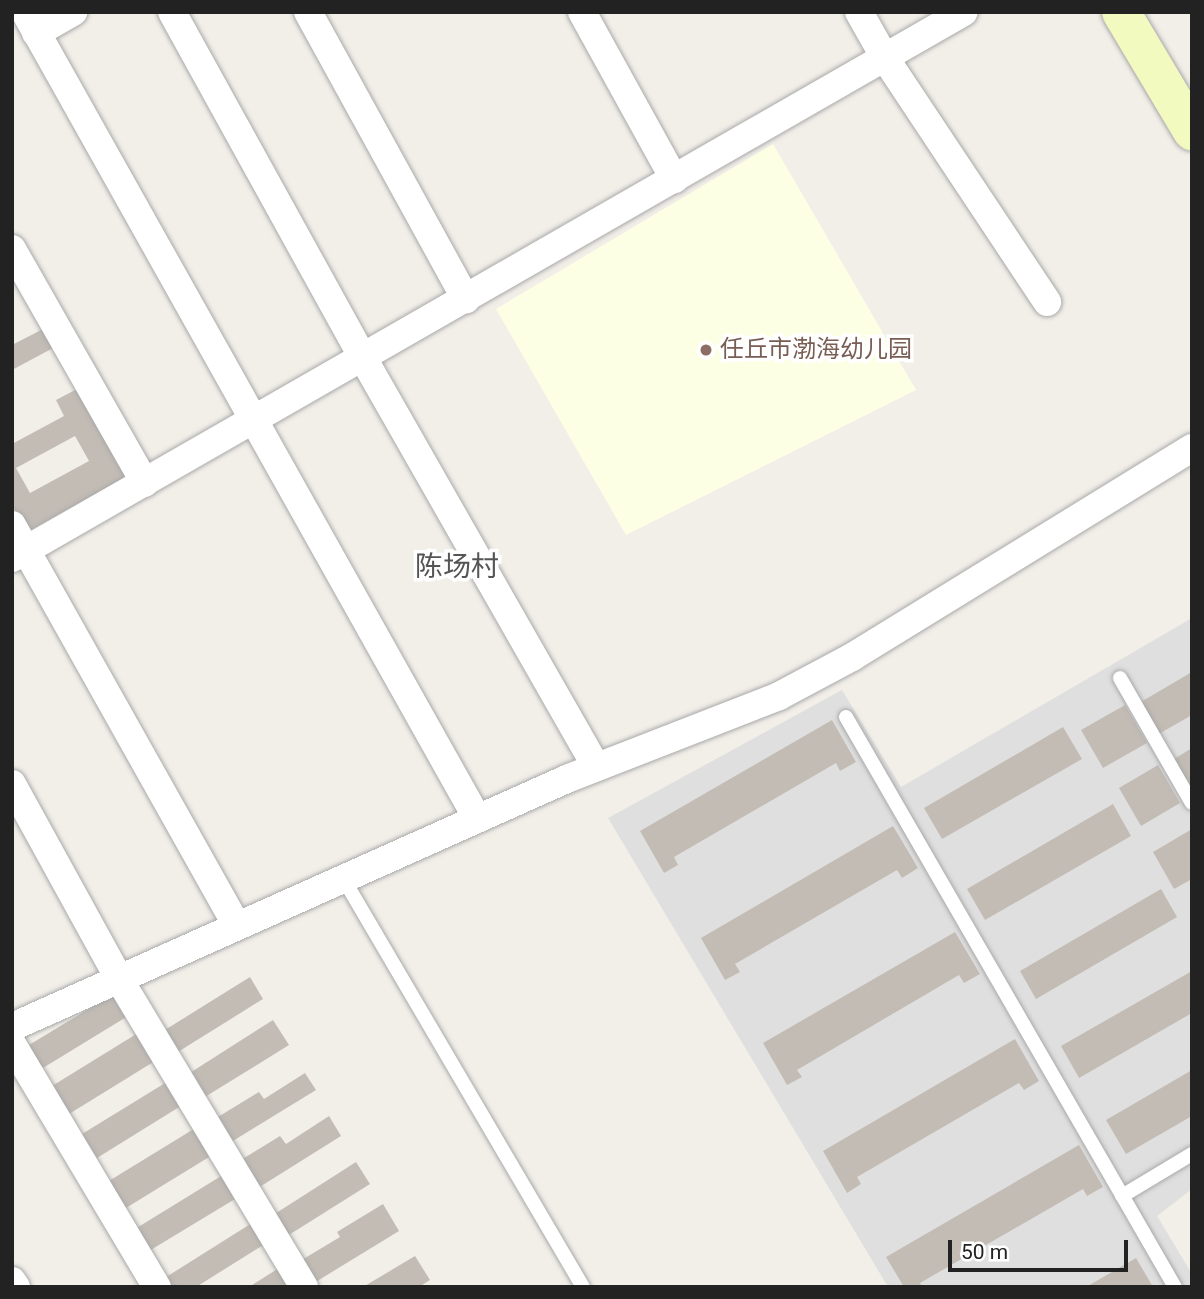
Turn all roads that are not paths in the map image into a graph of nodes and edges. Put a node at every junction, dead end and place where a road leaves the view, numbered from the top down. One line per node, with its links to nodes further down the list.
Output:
1 (73, 12): 8 (street)
2 (172, 12): 15 (street)
3 (308, 12): 13 (street)
4 (582, 12): 11 (street)
5 (859, 12): 9 (street)
6 (964, 12): 9 (street)
7 (1121, 12): 10 (street)
8 (31, 23): 16 (street)
9 (885, 58): 11 (street); 14 (street)
10 (1192, 131)
11 (674, 179): 13 (street)
12 (12, 249): 18 (street)
13 (466, 299): 15 (street)
14 (1047, 302)
15 (363, 358): 16 (street); 23 (street)
16 (253, 421): 18 (street); 26 (street)
17 (1192, 448): 23 (street)
18 (145, 483): 20 (street)
19 (12, 525): 20 (street)
20 (19, 554): 28 (street)
21 (1120, 678): 25 (lane)
22 (846, 717): 33 (lane)
23 (596, 767): 26 (street)
24 (12, 784): 29 (street)
25 (1192, 803)
26 (477, 818): 27 (street)
27 (344, 878): 28 (street); 38 (lane)
28 (237, 926): 29 (street)
29 (119, 979): 30 (street); 37 (street)
30 (12, 1027)
31 (12, 1044): 36 (street)
32 (1192, 1154): 33 (lane)
33 (1122, 1196): 39 (lane)
34 (12, 1281): 35 (street)
35 (16, 1287)
36 (157, 1287)
37 (304, 1287)
38 (583, 1287)
39 (1175, 1287)

